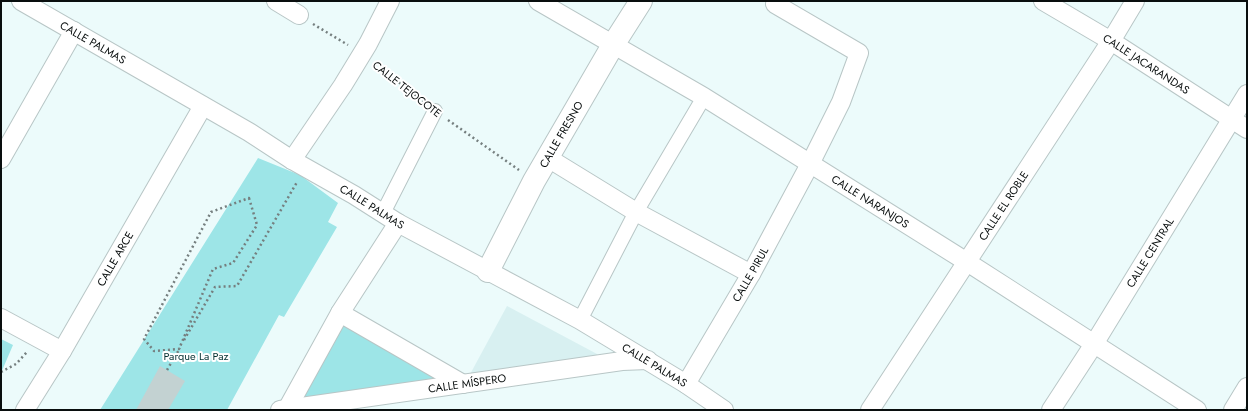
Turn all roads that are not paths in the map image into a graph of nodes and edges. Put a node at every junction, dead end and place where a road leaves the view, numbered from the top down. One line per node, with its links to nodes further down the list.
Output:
1 (22, 1): 10 (street, CALLE PALMAS)
2 (276, 1): 9 (street)
3 (390, 1): 21 (street)
4 (538, 1): 12 (street, CALLE NARANJOS)
5 (641, 1): 12 (street, CALLE FRESNO)
6 (777, 1): 22 (street, CALLE PIRUL)
7 (1043, 1): 11 (street, CALLE JACARANDAS)
8 (1136, 1): 11 (street, CALLE EL ROBLE)
9 (299, 15)
10 (74, 31): 15 (street, CALLE PALMAS); 20 (street)
11 (1111, 41): 17 (street, CALLE JACARANDAS); 26 (street, CALLE EL ROBLE)
12 (613, 45): 14 (street, CALLE NARANJOS); 19 (street, CALLE FRESNO)
13 (1247, 94): 17 (street, CALLE CENTRAL)
14 (704, 97): 22 (street, CALLE NARANJOS); 23 (street)
15 (203, 106): 21 (street, CALLE PALMAS); 33 (street, CALLE ARCE)
16 (435, 111): 24 (street)
17 (1231, 119): 18 (street, CALLE JACARANDAS); 32 (street, CALLE CENTRAL)
18 (1247, 129)
19 (548, 158): 23 (street); 27 (street, CALLE FRESNO)
20 (1, 159)
21 (298, 164): 24 (street, CALLE PALMAS)
22 (810, 164): 26 (street, CALLE NARANJOS); 28 (street, CALLE PIRUL)
23 (636, 212): 28 (street); 31 (street)
24 (383, 213): 25 (street, CALLE PALMAS)
25 (398, 223): 27 (street, CALLE PALMAS); 29 (street, CALLE MÍSPERO)
26 (967, 262): 32 (street, CALLE NARANJOS); 41 (street, CALLE EL ROBLE)
27 (488, 271): 31 (street, CALLE PALMAS)
28 (751, 274): 36 (street, CALLE PIRUL)
29 (340, 313): 35 (street); 39 (street, CALLE MÍSPERO)
30 (1, 318): 33 (street)
31 (580, 320): 34 (street, CALLE PALMAS)
32 (1094, 344): 42 (street, CALLE CENTRAL); 43 (street, CALLE NARANJOS)
33 (62, 351): 38 (street, CALLE ARCE)
34 (648, 360): 35 (street, CALLE MÍSPERO); 36 (street, CALLE PALMAS)
35 (463, 384): 39 (street, CALLE MÍSPERO)
36 (686, 384): 40 (street, CALLE PALMAS)
37 (1247, 387): 44 (street)
38 (24, 410)
39 (283, 410)
40 (724, 410)
41 (870, 410)
42 (1051, 410)
43 (1197, 410)
44 (1234, 410)

